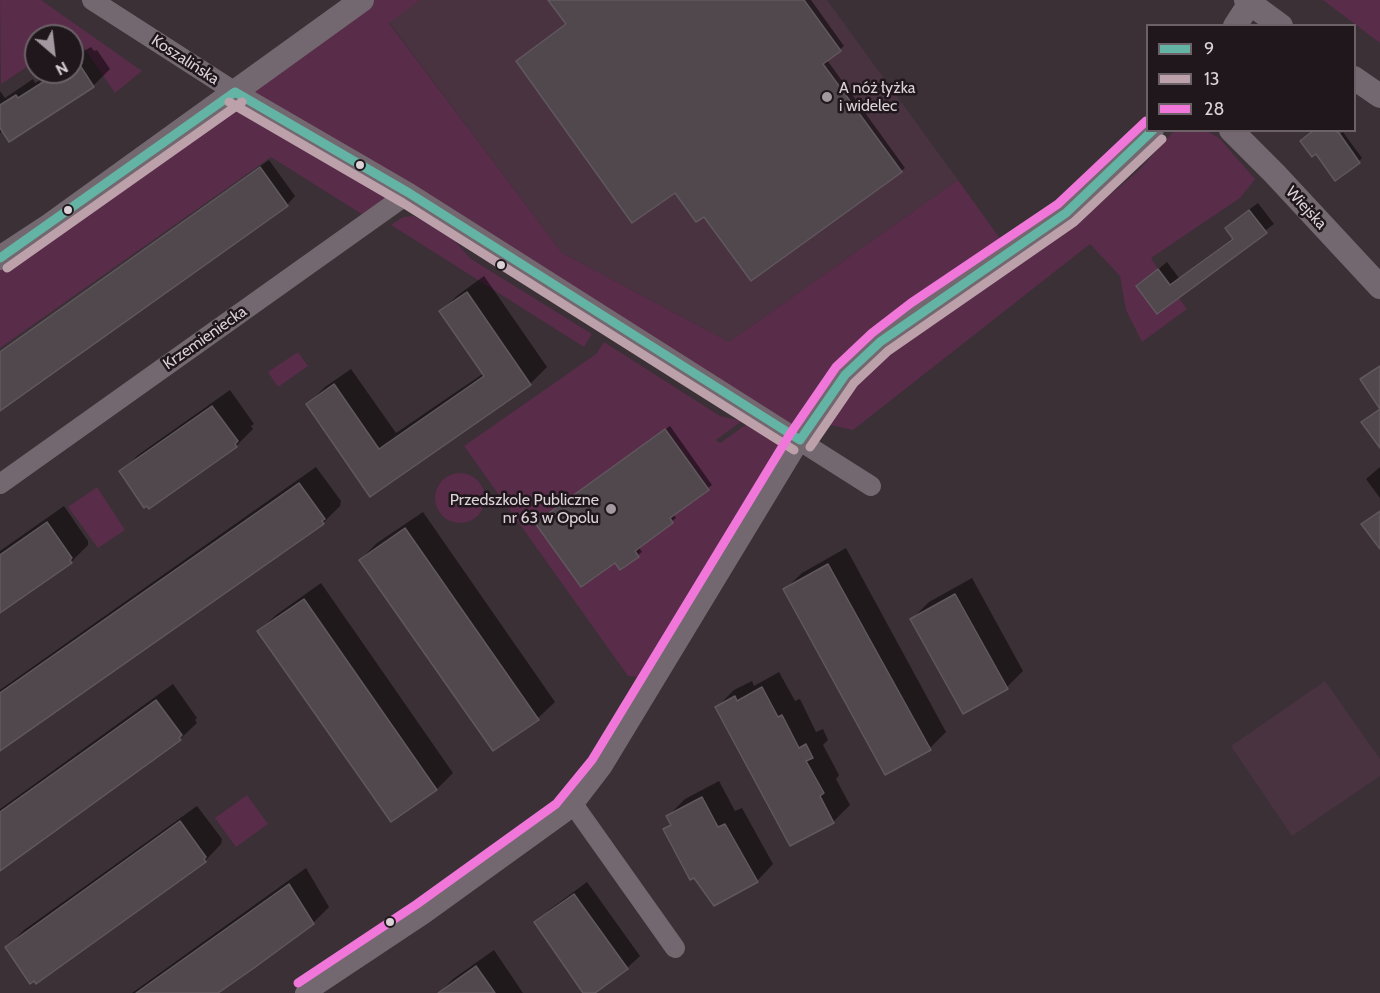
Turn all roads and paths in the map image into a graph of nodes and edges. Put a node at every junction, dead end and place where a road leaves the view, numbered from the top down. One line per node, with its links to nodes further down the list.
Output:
1 (92, 0): 7 (street, Koszalińska)
2 (362, 0): 7 (street)
3 (1248, 2): 4 (street); 5 (street)
4 (1236, 24)
5 (1278, 24)
6 (1356, 79): 8 (street)
7 (235, 92): 11 (street, Koszalińska); 12 (street)
8 (1380, 96)
9 (1152, 132): 14 (street)
10 (1233, 132): 13 (street, Wiejska)
11 (409, 193): 14 (street, Koszalińska); 15 (street, Krzemieniecka)
12 (0, 258)
13 (1380, 287)
14 (800, 440): 16 (street, Koszalińska); 17 (street)
15 (0, 484)
16 (871, 486)
17 (573, 804): 18 (street); 19 (street)
18 (675, 948)
19 (305, 993)

